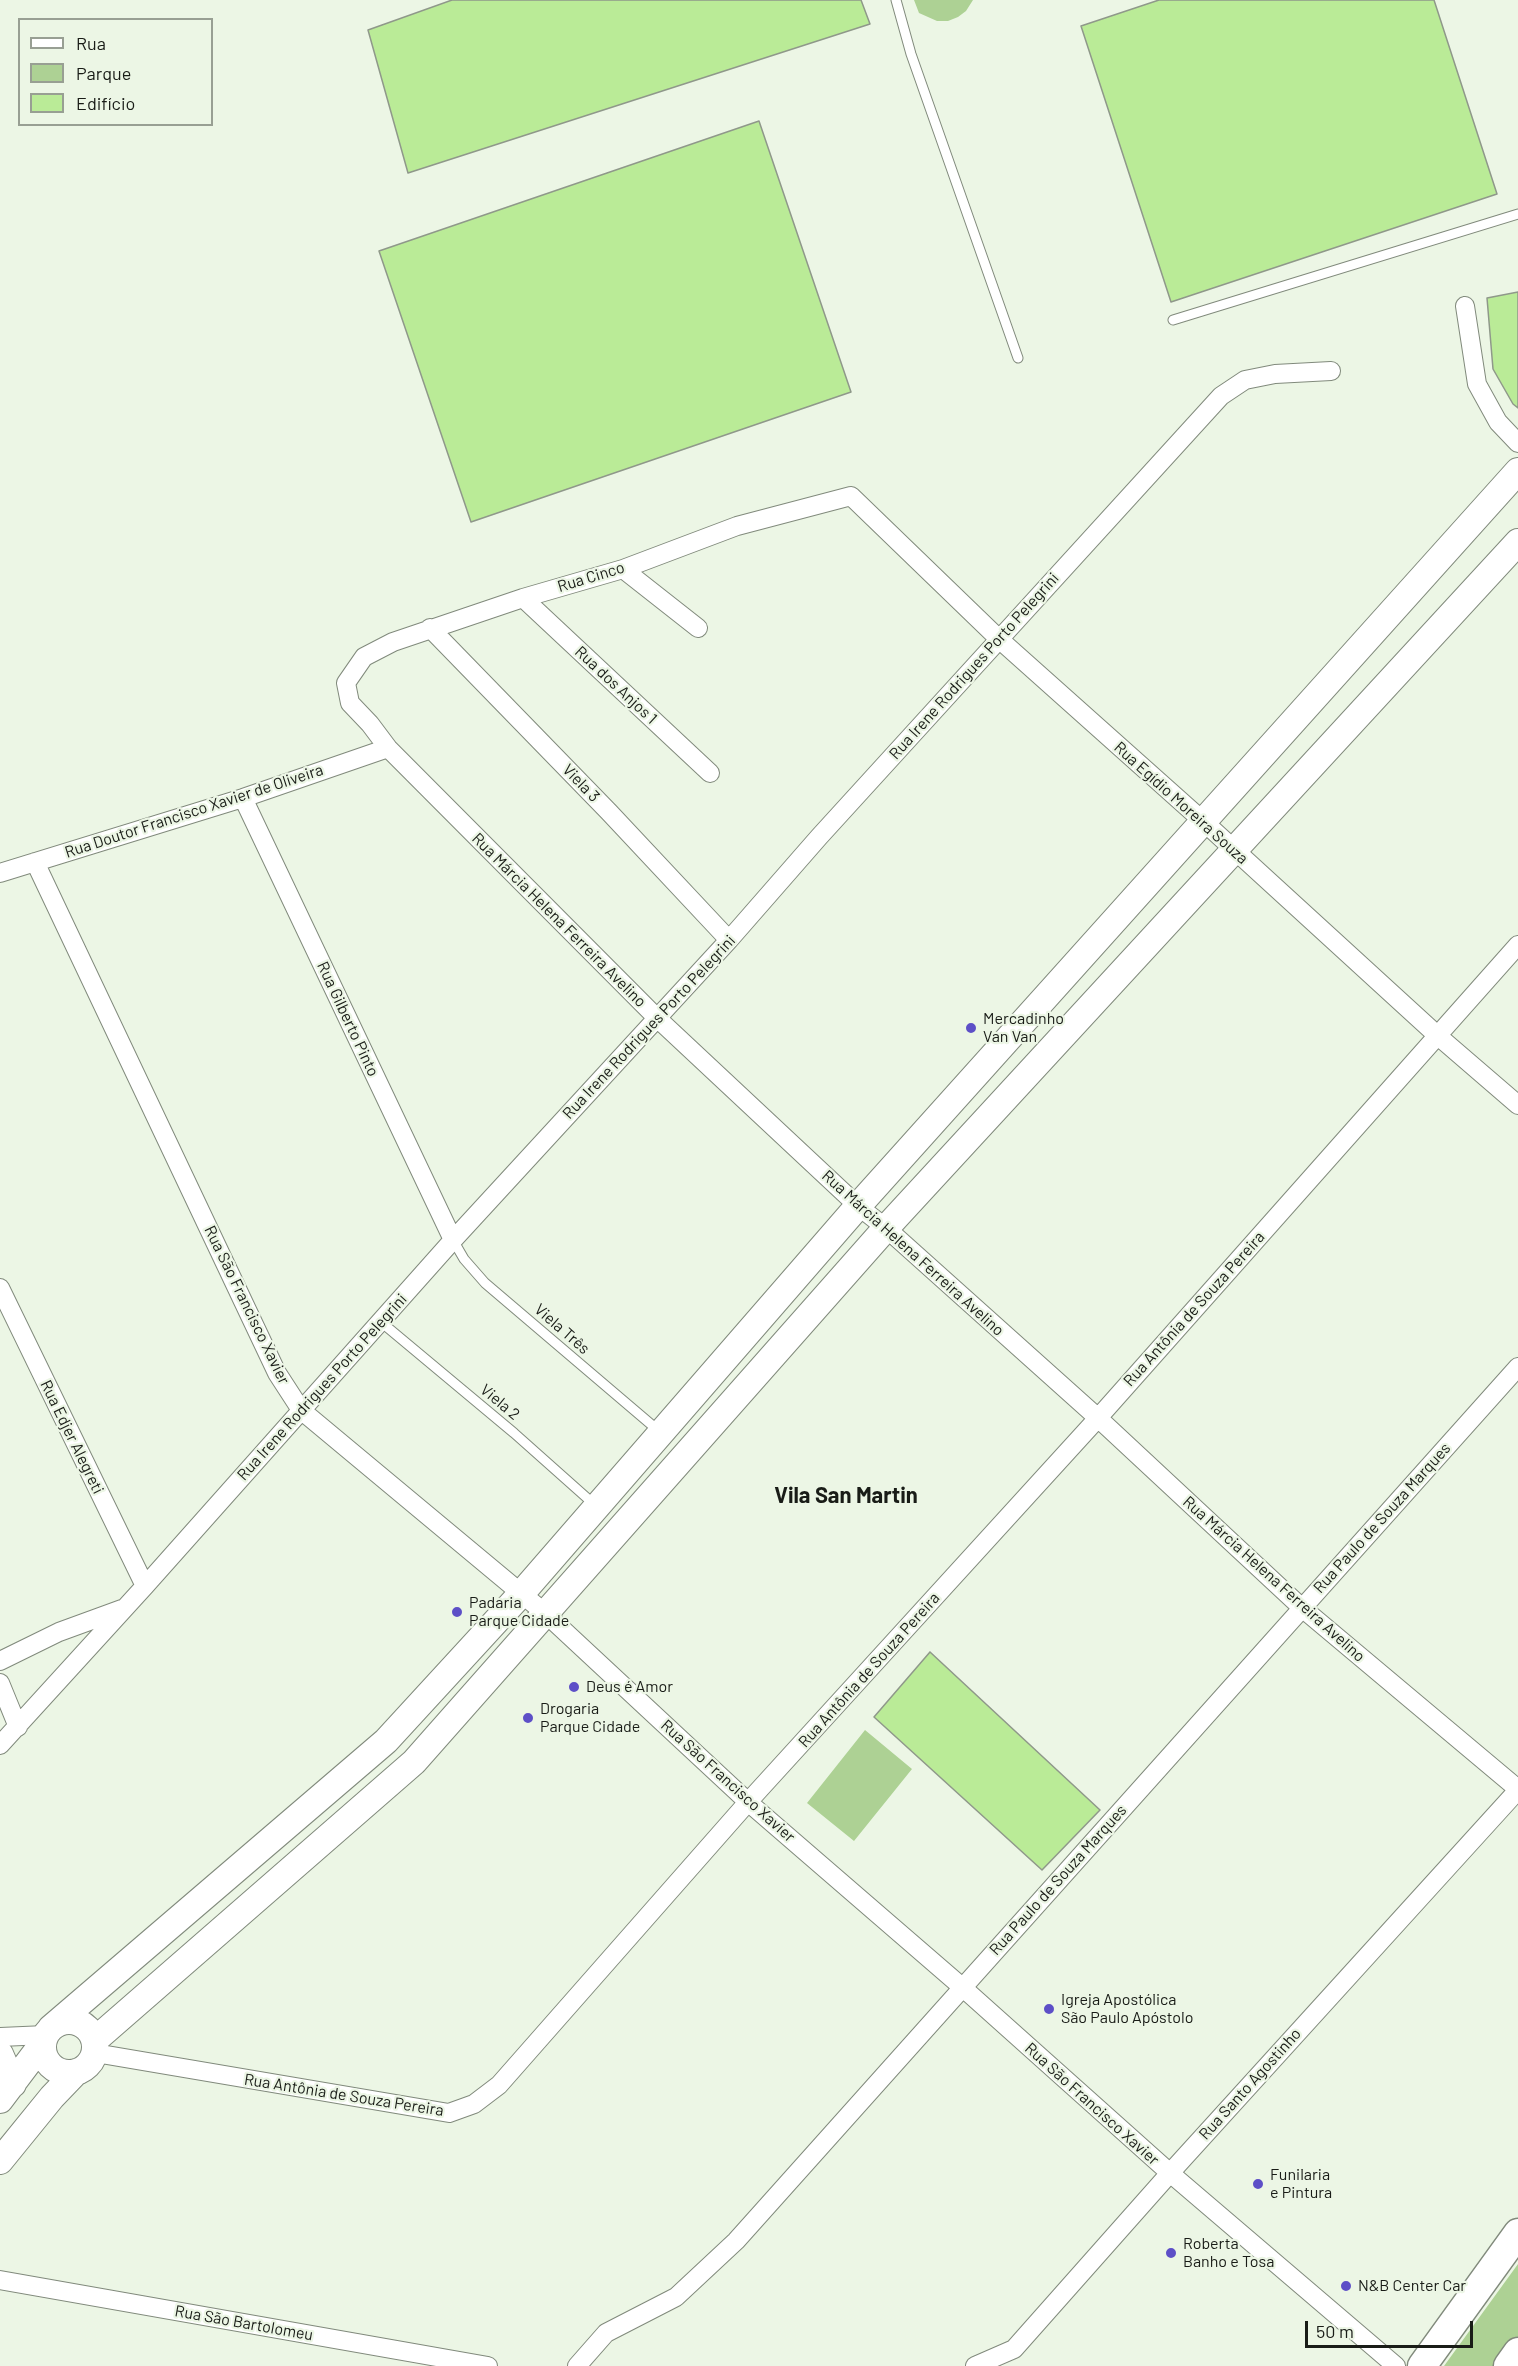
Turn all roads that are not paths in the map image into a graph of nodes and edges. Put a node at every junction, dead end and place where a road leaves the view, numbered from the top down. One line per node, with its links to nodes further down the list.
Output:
1 (896, 0): 5 (lane)
2 (1518, 214): 4 (lane)
3 (1465, 306): 7 (street)
4 (1173, 320)
5 (1018, 358)
6 (1331, 371): 15 (street, Rua Irene Rodrigues Porto Pelegrini)
7 (1518, 443)
8 (1518, 471): 20 (main road)
9 (851, 496): 11 (street, Rua Cinco); 15 (street, Rua Egídio Moreira Souza)
10 (1518, 542): 21 (main road)
11 (623, 568): 12 (street, Rua Cinco); 14 (street)
12 (523, 597): 13 (street, Rua Cinco); 18 (street, Rua dos Anjos 1)
13 (430, 628): 16 (street, Rua Cinco); 24 (street, Viela 3)
14 (698, 628)
15 (999, 639): 20 (street, Rua Egídio Moreira Souza); 24 (street, Rua Irene Rodrigues Porto Pelegrini)
16 (346, 683): 17 (street, Rua Márcia Helena Ferreira Avelino)
17 (388, 748): 19 (street, Rua Doutor Francisco Xavier de Oliveira); 26 (street, Rua Márcia Helena Ferreira Avelino)
18 (710, 773)
19 (243, 798): 22 (street, Rua Doutor Francisco Xavier de Oliveira); 31 (street, Rua Gilberto Pinto)
20 (1204, 822): 21 (street, Rua Egídio Moreira Souza); 29 (main road)
21 (1232, 850): 27 (street, Rua Egídio Moreira Souza); 30 (main road)
22 (35, 862): 23 (street, Rua Doutor Francisco Xavier de Oliveira); 35 (street, Rua São Francisco Xavier)
23 (0, 873)
24 (729, 940): 26 (street, Rua Irene Rodrigues Porto Pelegrini)
25 (1518, 945): 27 (street, Rua Antônia de Souza Pereira)
26 (657, 1018): 29 (street, Rua Márcia Helena Ferreira Avelino); 31 (street, Rua Irene Rodrigues Porto Pelegrini)
27 (1438, 1036): 28 (street, Rua Egídio Moreira Souza); 36 (street, Rua Antônia de Souza Pereira)
28 (1518, 1105)
29 (858, 1206): 30 (street, Rua Márcia Helena Ferreira Avelino); 37 (main road)
30 (886, 1228): 36 (street, Rua Márcia Helena Ferreira Avelino); 43 (main road)
31 (453, 1240): 33 (street, Rua Irene Rodrigues Porto Pelegrini); 37 (lane, Viela Três)
32 (0, 1288): 39 (street, Rua Edjer Alegreti)
33 (381, 1322): 35 (street, Rua Irene Rodrigues Porto Pelegrini); 38 (lane, Viela 2)
34 (1518, 1367): 41 (street, Rua Paulo de Souza Marques)
35 (301, 1410): 39 (street, Rua Irene Rodrigues Porto Pelegrini); 40 (street, Rua São Francisco Xavier)
36 (1098, 1418): 41 (street, Rua Márcia Helena Ferreira Avelino); 49 (street, Rua Antônia de Souza Pereira)
37 (662, 1434): 38 (main road)
38 (598, 1507): 40 (main road)
39 (145, 1586): 42 (street, Rua Irene Rodrigues Porto Pelegrini)
40 (522, 1594): 43 (street, Rua São Francisco Xavier); 51 (main road)
41 (1301, 1607): 48 (street, Rua Márcia Helena Ferreira Avelino); 50 (street, Rua Paulo de Souza Marques)
42 (124, 1608): 44 (street); 46 (street, Rua Irene Rodrigues Porto Pelegrini)
43 (546, 1614): 49 (street, Rua São Francisco Xavier); 53 (main road)
44 (0, 1661)
45 (0, 1683): 46 (street)
46 (18, 1727): 47 (street, Rua Irene Rodrigues Porto Pelegrini)
47 (0, 1745)
48 (1518, 1790): 58 (street, Rua Santo Agostinho)
49 (748, 1802): 50 (street, Rua São Francisco Xavier); 53 (street, Rua Antônia de Souza Pereira)
50 (962, 1987): 58 (street, Rua São Francisco Xavier); 63 (street, Rua Paulo de Souza Marques)
51 (46, 2035): 52 (street); 53 (main road); 55 (main road); 56 (main road)
52 (0, 2037)
53 (95, 2046): 55 (main road)
54 (0, 2054): 56 (main road)
55 (76, 2072): 57 (main road)
56 (6, 2092)
57 (0, 2161)
58 (1170, 2173): 64 (street, Rua Santo Agostinho); 65 (street, Rua São Francisco Xavier)
59 (1518, 2233): 66 (main road)
60 (0, 2280): 62 (street, Rua São Bartolomeu)
61 (1518, 2352): 67 (main road)
62 (488, 2366)
63 (577, 2366)
64 (975, 2366)
65 (1396, 2366)
66 (1422, 2366)
67 (1508, 2366)

